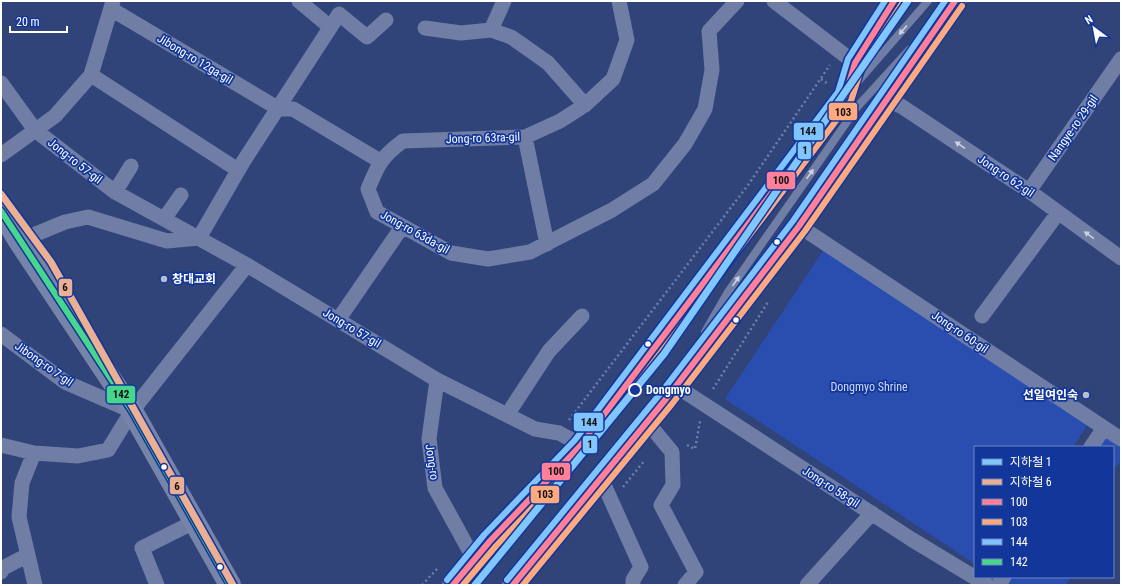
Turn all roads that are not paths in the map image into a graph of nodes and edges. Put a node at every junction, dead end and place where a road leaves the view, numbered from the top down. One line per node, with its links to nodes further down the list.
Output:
1 (299, 1): 11 (street)
2 (504, 1): 13 (street)
3 (619, 1): 20 (street, Jong-ro 63ra-gil)
4 (737, 1): 38 (street, Jong-ro 63da-gil)
5 (774, 1): 14 (street)
6 (894, 1): 14 (main road)
7 (928, 1): 18 (lane, one-way to 18)
8 (955, 1): 19 (main road); 46 (lane, one-way to 8)
9 (112, 5): 16 (street); 21 (street, Jibong-ro 12ga-gil)
10 (386, 20): 11 (street)
11 (330, 27): 21 (street)
12 (425, 28): 13 (street)
13 (491, 30): 20 (street)
14 (847, 58): 18 (main road)
15 (1120, 64): 28 (street, Nangye-ro 29-gil)
16 (91, 75): 22 (street); 27 (street)
17 (1, 83): 22 (street, Jong-ro 57-gil)
18 (845, 96): 53 (main road)
19 (887, 100): 28 (street, Jong-ro 62-gil, one-way to 19); 34 (main road)
20 (585, 105): 23 (street, Jong-ro 63ra-gil)
21 (279, 109): 25 (street); 27 (street)
22 (36, 130): 24 (street); 29 (street, Jong-ro 57-gil)
23 (525, 137): 25 (street, Jong-ro 63ra-gil); 38 (street)
24 (1, 155)
25 (380, 161): 35 (street, Jong-ro 63da-gil)
26 (131, 166): 29 (street, Jong-ro 57-gil)
27 (238, 170): 36 (street)
28 (1029, 191): 32 (street, Jong-ro 62-gil)
29 (115, 192): 33 (street, Jong-ro 57-gil)
30 (181, 195): 33 (street)
31 (1, 211): 37 (main road)
32 (1058, 212): 39 (street, Jong-ro 62-gil, one-way to 32); 42 (street)
33 (164, 219): 36 (street, Jong-ro 57-gil)
34 (799, 226): 46 (main road); 50 (street, Jong-ro 60-gil)
35 (402, 227): 38 (street, Jong-ro 63da-gil); 43 (street)
36 (199, 238): 37 (street); 40 (street, Jong-ro 57-gil)
37 (19, 241): 47 (main road)
38 (547, 244)
39 (1121, 258)
40 (247, 265): 43 (street, Jong-ro 57-gil); 47 (street)
41 (582, 316): 48 (street)
42 (982, 316)
43 (338, 320): 45 (street, Jong-ro 57-gil)
44 (1, 334): 47 (street, Jibong-ro 7-gil)
45 (437, 380): 48 (street, Jong-ro 57-gil); 60 (street, Jong-ro)
46 (671, 392): 49 (main road); 57 (street, Jong-ro 58-gil)
47 (132, 411): 55 (street); 58 (main road)
48 (507, 414): 53 (street, Jong-ro 57-gil)
49 (647, 422): 56 (main road); 70 (street)
50 (1104, 428): 51 (street, Jong-ro 60-gil); 54 (street)
51 (1121, 439)
52 (1, 445): 55 (street)
53 (581, 445): 60 (main road)
54 (1092, 446)
55 (34, 453): 59 (street)
56 (601, 478): 68 (main road); 69 (street)
57 (872, 513): 62 (street, Jong-ro 58-gil); 71 (street)
58 (194, 522): 65 (street); 66 (main road)
59 (28, 555): 61 (street); 64 (street)
60 (474, 559): 67 (main road)
61 (1, 572)
62 (974, 577)
63 (976, 578): 72 (street, Jong-ro 58-gil)
64 (35, 585)
65 (157, 585)
66 (230, 585)
67 (453, 585)
68 (513, 585)
69 (633, 585)
70 (685, 585)
71 (807, 585)
72 (987, 585)

